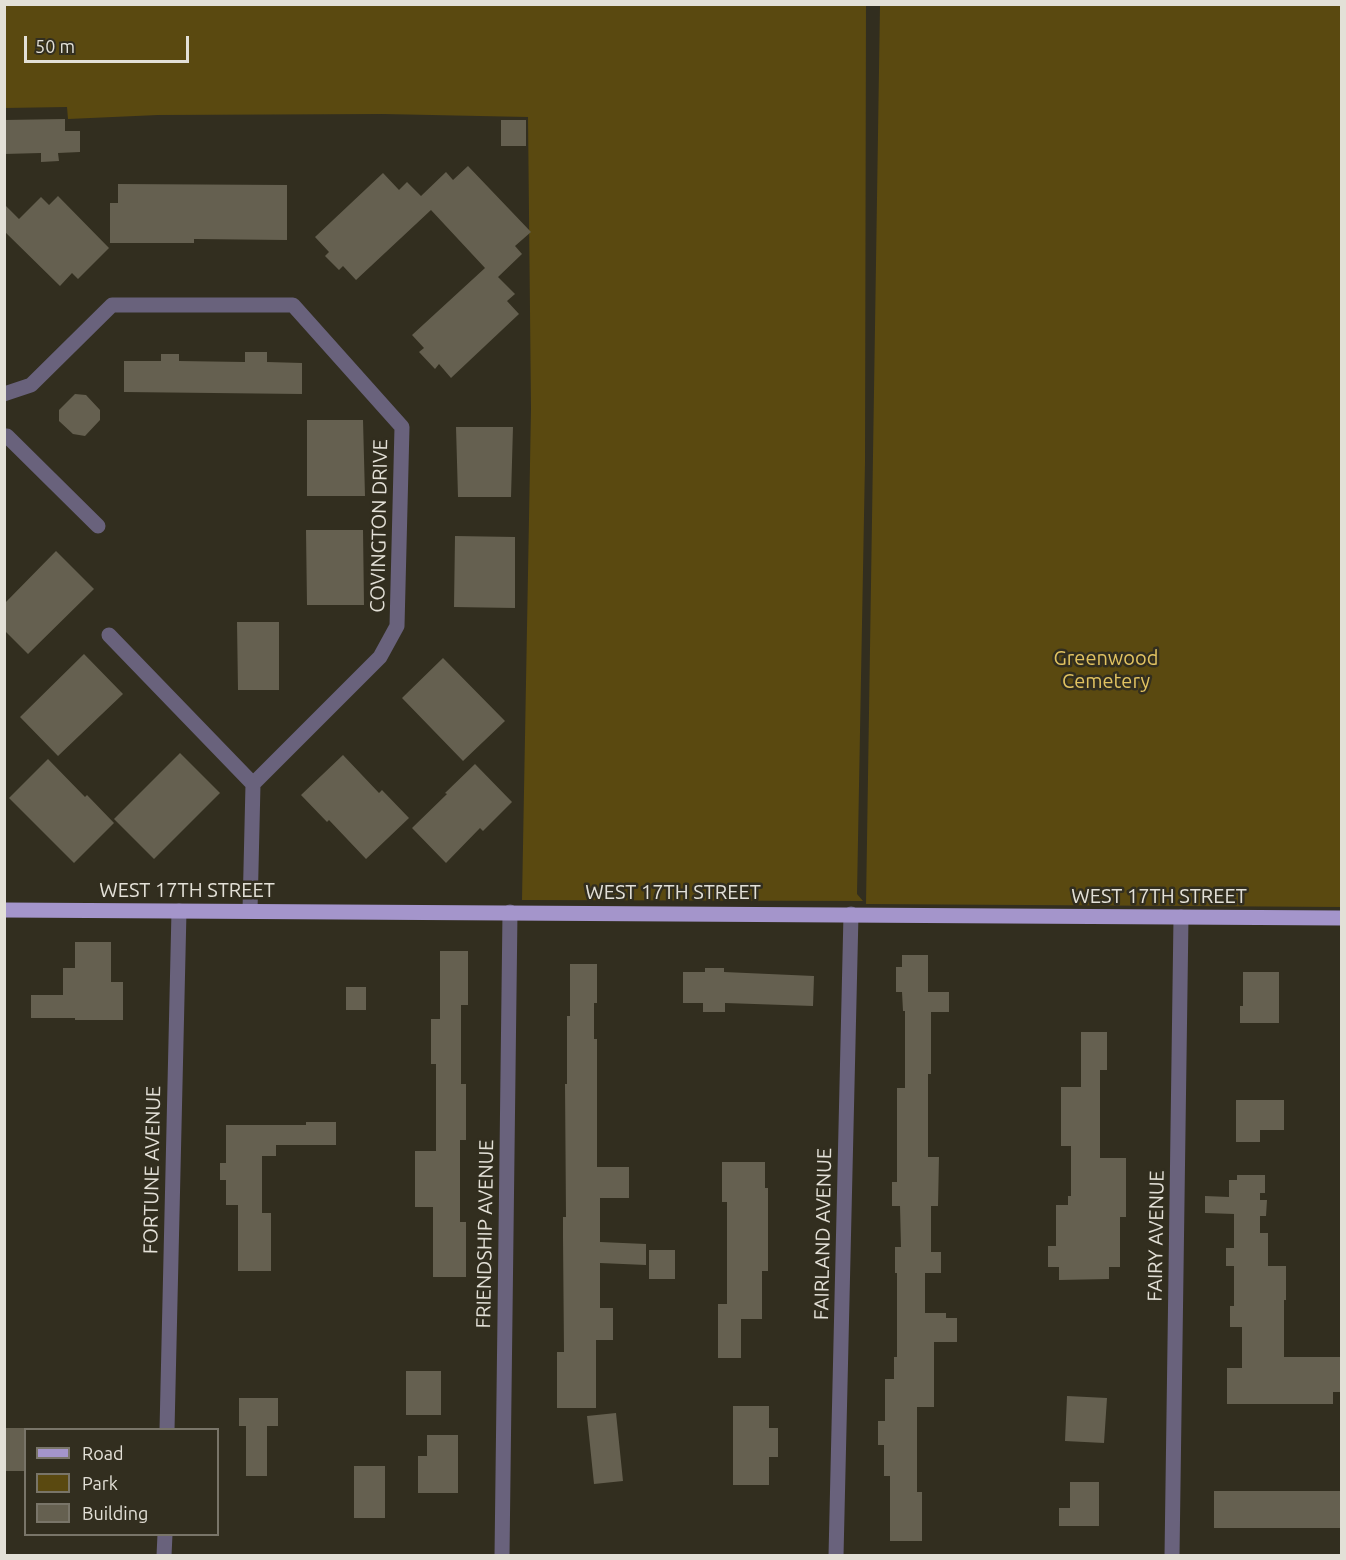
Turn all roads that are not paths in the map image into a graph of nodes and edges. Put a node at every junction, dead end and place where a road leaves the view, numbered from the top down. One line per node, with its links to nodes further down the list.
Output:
1 (4, 394): 5 (street, COVINGTON DRIVE)
2 (4, 436): 3 (street)
3 (98, 526)
4 (109, 635): 5 (street)
5 (253, 784): 8 (street)
6 (4, 910): 7 (main road, WEST 17TH STREET)
7 (179, 911): 8 (main road, WEST 17TH STREET); 13 (street, FORTUNE AVENUE)
8 (250, 911): 9 (main road, WEST 17TH STREET)
9 (510, 912): 10 (main road, WEST 17TH STREET); 16 (street, FRIENDSHIP AVENUE)
10 (851, 914): 11 (main road, WEST 17TH STREET); 17 (street, FAIRLAND AVENUE)
11 (1181, 917): 12 (main road, WEST 17TH STREET); 18 (street, FAIRY AVENUE)
12 (1341, 918)
13 (167, 1428)
14 (165, 1536): 15 (street)
15 (164, 1556)
16 (502, 1556)
17 (836, 1556)
18 (1172, 1556)

